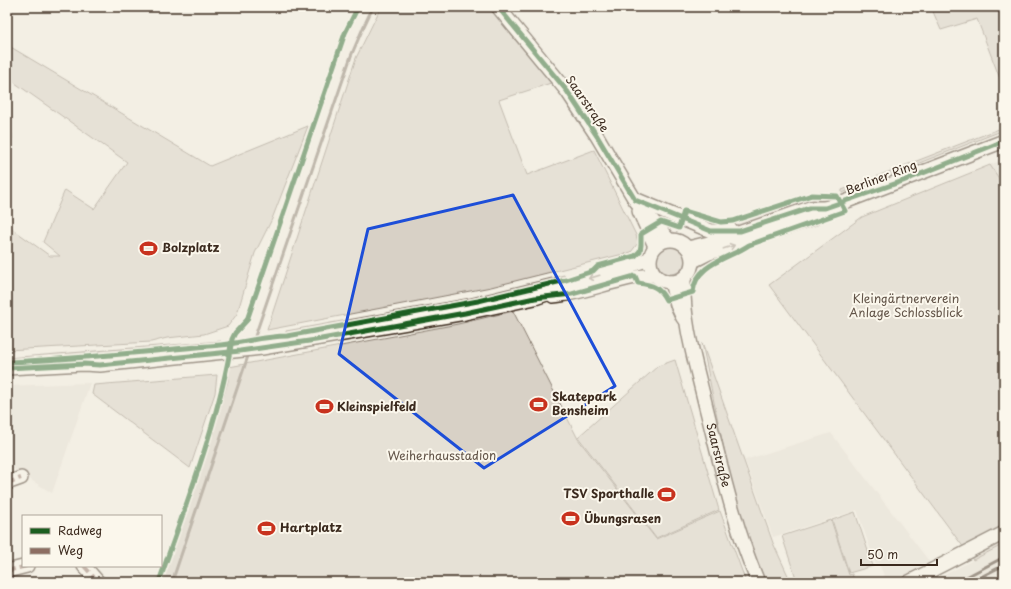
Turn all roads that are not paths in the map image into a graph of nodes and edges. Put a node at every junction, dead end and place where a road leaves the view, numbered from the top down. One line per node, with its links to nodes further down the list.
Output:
1 (498, 7): 3 (street, Saarstraße)
2 (1004, 141): 4 (street, Berliner Ring)
3 (635, 200): 5 (street); 6 (street, Saarstraße); 7 (street, Saarstraße)
4 (826, 208): 5 (street, Berliner Ring); 10 (street, Berliner Ring, one-way to 4)
5 (740, 231): 8 (street, Berliner Ring)
6 (668, 239): 7 (street); 8 (street)
7 (655, 246): 9 (street)
8 (688, 248): 10 (street)
9 (650, 259): 11 (street); 14 (street, one-way to 14)
10 (693, 261): 12 (street)
11 (655, 275): 13 (street); 14 (street)
12 (684, 278): 13 (street); 15 (street, Saarstraße)
13 (671, 282): 15 (street, Saarstraße)
14 (535, 298): 16 (street)
15 (686, 325): 24 (street, Saarstraße)
16 (7, 368)
17 (21, 478): 18 (street)
18 (7, 483)
19 (1004, 533): 25 (street)
20 (24, 567): 22 (street)
21 (85, 567): 23 (street)
22 (7, 571)
23 (98, 582)
24 (758, 582)
25 (909, 582)

